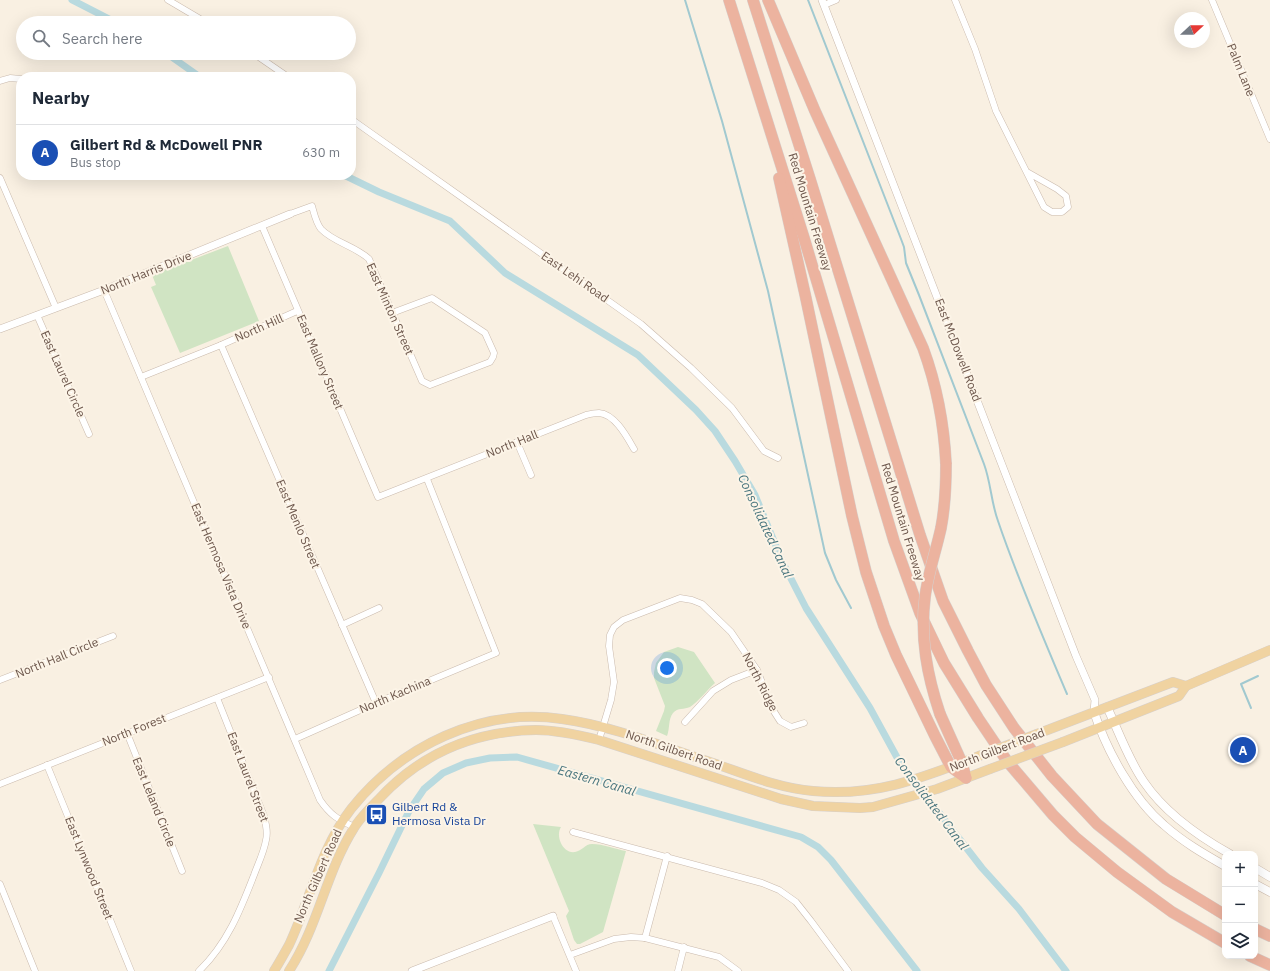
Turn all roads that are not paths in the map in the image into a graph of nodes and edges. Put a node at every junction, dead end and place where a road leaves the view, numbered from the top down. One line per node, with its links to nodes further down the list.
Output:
1 (168, 0): 9 (street)
2 (730, 0): 14 (highway, Red Mountain Freeway)
3 (753, 0): 74 (highway, Red Mountain Freeway)
4 (768, 0): 57 (highway, bridge)
5 (836, 0): 8 (street)
6 (955, 0): 17 (street)
7 (1212, 0): 16 (street, Palm Lane)
8 (823, 2): 45 (street, East McDowell Road)
9 (195, 16)
10 (263, 60): 11 (street)
11 (281, 72)
12 (16, 79): 13 (street)
13 (0, 81)
14 (757, 86): 59 (highway); 79 (highway, Red Mountain Freeway)
15 (356, 123): 32 (street, East Lehi Road)
16 (1270, 140)
17 (1027, 172): 17 (street)
18 (0, 178): 22 (street)
19 (290, 214): 20 (street, North Harris Drive); 24 (street, East Minton Street)
20 (262, 226): 21 (street, North Harris Drive); 23 (street, East Mallory Street)
21 (104, 290): 22 (street, North Harris Drive); 28 (street, East Hermosa Vista Drive)
22 (56, 308): 25 (street, North Harris Drive)
23 (297, 311): 27 (street, North Hill); 35 (street, East Mallory Street)
24 (392, 313): 24 (street, East Minton Street)
25 (37, 315): 26 (street, North Harris Drive); 29 (street, East Laurel Circle)
26 (0, 329)
27 (221, 345): 28 (street, North Hill); 37 (street, East Menlo Street)
28 (141, 377): 41 (street, East Hermosa Vista Drive)
29 (89, 434)
30 (517, 442): 31 (street, North Hall); 33 (street); 34 (street, North Hall)
31 (634, 449)
32 (778, 458)
33 (531, 475)
34 (427, 478): 35 (street, North Hall); 46 (street, North Kachina)
35 (378, 497)
36 (379, 608): 37 (street)
37 (342, 625): 46 (street, East Menlo Street)
38 (113, 636): 42 (street, North Hall Circle)
39 (1270, 650): 43 (main road, North Gilbert Road)
40 (757, 670): 49 (street); 51 (street, North Ridge); 52 (street, North Ridge)
41 (269, 677): 44 (street, North Forest); 55 (street, East Hermosa Vista Drive)
42 (0, 680)
43 (1186, 686): 47 (main road, North Gilbert Road); 50 (main road, North Gilbert Road)
44 (217, 698): 54 (street, North Forest); 86 (street, East Laurel Street)
45 (1095, 700): 47 (street); 48 (street, East McDowell Road)
46 (376, 703): 55 (street, North Kachina)
47 (1107, 707): 48 (main road, North Gilbert Road); 50 (main road)
48 (1094, 712): 53 (main road, East McDowell Road); 57 (main road, North Gilbert Road, bridge)
49 (684, 722)
50 (1114, 722): 53 (main road, North Gilbert Road); 65 (main road)
51 (804, 723)
52 (603, 727): 56 (street, North Ridge); 59 (main road, North Gilbert Road); 62 (main road, North Gilbert Road)
53 (1100, 728): 60 (main road, North Gilbert Road, bridge); 67 (main road, East McDowell Road)
54 (127, 733): 58 (street, North Forest); 69 (street, East Leland Circle)
55 (294, 739): 62 (street, East Hermosa Vista Drive)
56 (599, 740): 60 (main road, North Gilbert Road); 63 (main road, North Gilbert Road)
57 (962, 762): 59 (main road, North Gilbert Road); 60 (highway)
58 (47, 766): 61 (street, North Forest); 85 (street, East Lynwood Street)
59 (951, 767): 60 (highway)
60 (966, 778)
61 (0, 784)
62 (342, 821): 63 (street, East Hermosa Vista Drive); 87 (main road, North Gilbert Road)
63 (354, 828): 88 (main road, North Gilbert Road)
64 (573, 832): 66 (street)
65 (1225, 851)
66 (667, 856): 78 (street); 93 (street)
67 (1222, 864)
68 (1258, 870): 70 (main road)
69 (182, 871)
70 (1270, 877)
71 (0, 884): 84 (street)
72 (1258, 886): 73 (main road)
73 (1270, 892)
74 (1222, 912)
75 (553, 916): 81 (street); 89 (street)
76 (1258, 930): 77 (highway)
77 (1270, 936)
78 (645, 938): 80 (street); 81 (street)
79 (1222, 941)
80 (684, 947): 91 (street); 92 (street)
81 (570, 955): 90 (street)
82 (1257, 959): 83 (highway)
83 (1270, 965)
84 (36, 971)
85 (131, 971)
86 (198, 971)
87 (274, 971)
88 (289, 971)
89 (412, 971)
90 (576, 971)
91 (678, 971)
92 (738, 971)
93 (848, 971)

